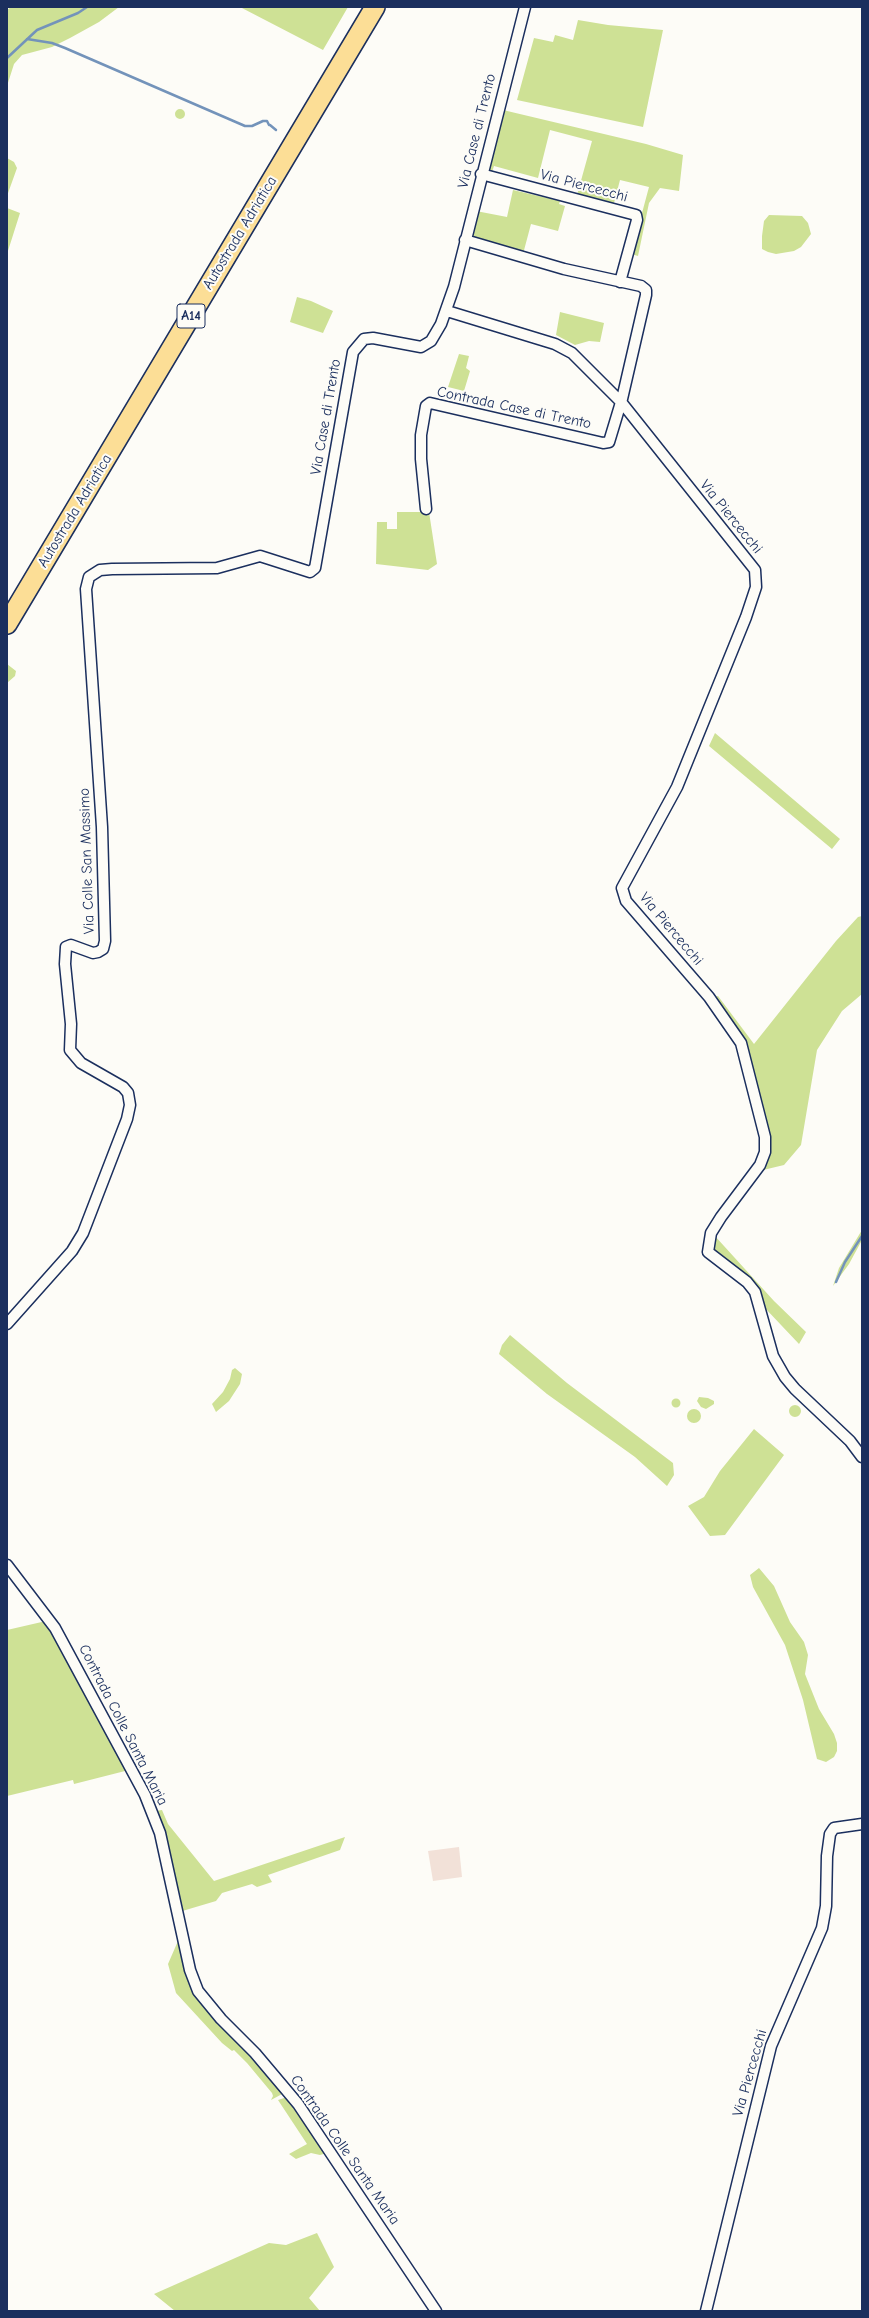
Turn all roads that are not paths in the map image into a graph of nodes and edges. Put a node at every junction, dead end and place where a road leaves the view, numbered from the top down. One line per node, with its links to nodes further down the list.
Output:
1 (361, 7): 11 (highway, Autostrada Adriatica / A14)
2 (375, 7): 12 (highway, Autostrada Adriatica / A14)
3 (525, 7): 4 (street, Via Case di Trento)
4 (481, 174): 5 (street, Via Case di Trento); 6 (street, Via Piercecchi)
5 (465, 240): 6 (street); 7 (street, Via Case di Trento)
6 (620, 282): 8 (street)
7 (447, 311): 8 (street, Via Piercecchi); 10 (street, Via Case di Trento)
8 (622, 403): 9 (street, Contrada Case di Trento); 14 (street, Via Piercecchi)
9 (426, 509)
10 (89, 577): 13 (street, Via Colle San Massimo)
11 (7, 602)
12 (7, 624)
13 (7, 1324)
14 (862, 1457)
15 (7, 1565): 17 (street, Contrada Colle Santa Maria)
16 (862, 1824): 18 (street, Via Piercecchi)
17 (436, 2311)
18 (706, 2311)

